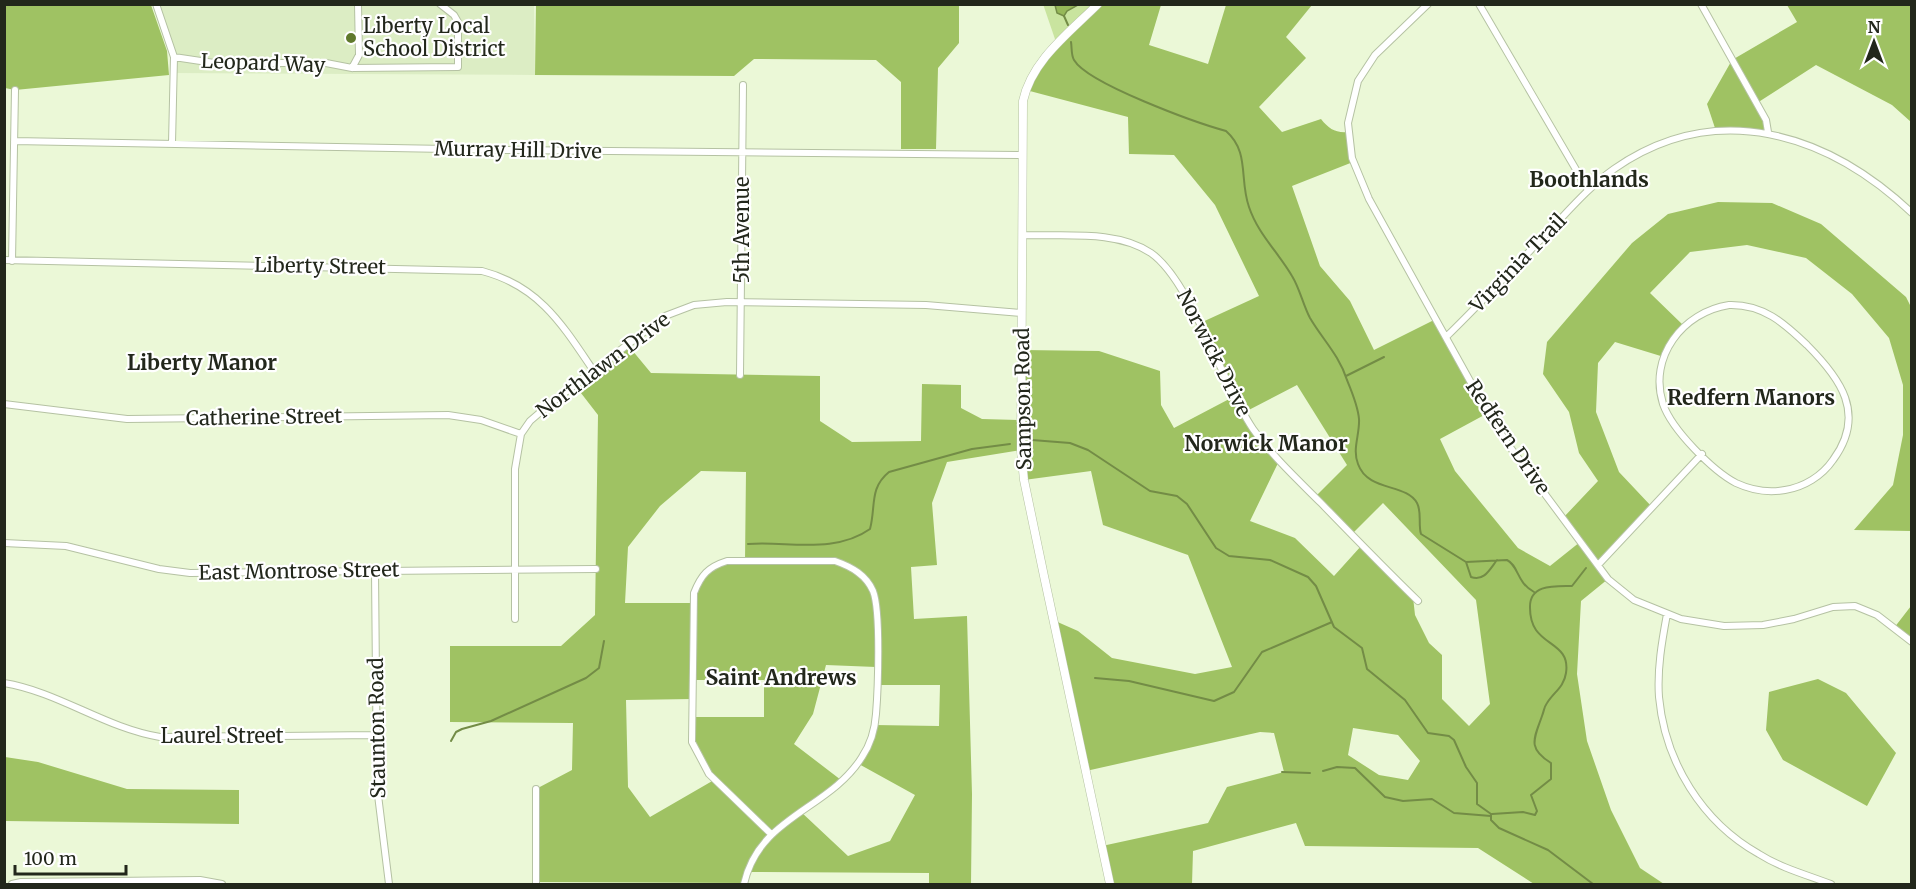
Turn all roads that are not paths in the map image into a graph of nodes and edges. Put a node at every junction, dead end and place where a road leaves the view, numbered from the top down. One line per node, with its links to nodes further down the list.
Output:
1 (156, 4): 8 (street)
2 (358, 4): 9 (street, Leopard Way)
3 (440, 4): 9 (street, Leopard Way)
4 (1098, 4): 16 (street, Sampson Road)
5 (1428, 4): 24 (street, Redfern Drive)
6 (1479, 4): 17 (street)
7 (1701, 4): 12 (street)
8 (174, 57): 9 (street, Leopard Way); 14 (street)
9 (352, 68)
10 (743, 85): 15 (street, 5th Avenue)
11 (15, 90): 13 (street)
12 (1768, 132): 17 (street, Virginia Trail); 18 (street, Virginia Trail)
13 (14, 141): 14 (street, Murray Hill Drive); 21 (street)
14 (172, 143): 15 (street, Murray Hill Drive)
15 (742, 152): 16 (street, Murray Hill Drive); 22 (street, 5th Avenue)
16 (1021, 154): 19 (street, Sampson Road)
17 (1588, 190): 24 (street, Virginia Trail)
18 (1911, 213)
19 (1022, 235): 23 (street, Sampson Road); 35 (street, Norwick Drive)
20 (4, 260): 21 (street, Liberty Street)
21 (12, 261): 25 (street, Liberty Street)
22 (741, 302): 23 (street, Northlawn Drive); 25 (street, Northlawn Drive); 26 (street, 5th Avenue)
23 (1022, 313): 48 (street, Sampson Road)
24 (1446, 338): 31 (street, Redfern Drive)
25 (593, 370): 28 (street, Northlawn Drive)
26 (740, 375)
27 (4, 405): 28 (street, Catherine Street)
28 (521, 434): 32 (street, Northlawn Drive)
29 (1702, 454): 29 (street); 31 (street)
30 (4, 543): 34 (street, East Montrose Street)
31 (1598, 565): 36 (street, Redfern Drive)
32 (515, 569): 33 (street, East Montrose Street); 34 (street, East Montrose Street); 37 (street, Northlawn Drive)
33 (596, 569)
34 (375, 571): 40 (street, Staunton Road)
35 (1418, 601)
36 (1667, 614): 38 (street, Redfern Drive); 49 (street)
37 (515, 619)
38 (1911, 642)
39 (4, 683): 40 (street, Laurel Street)
40 (376, 735): 45 (street, Staunton Road)
41 (536, 789): 46 (street)
42 (771, 834): 42 (street); 47 (street)
43 (12, 885): 44 (street)
44 (222, 885)
45 (389, 885)
46 (536, 885)
47 (744, 885)
48 (1110, 885)
49 (1831, 885)

